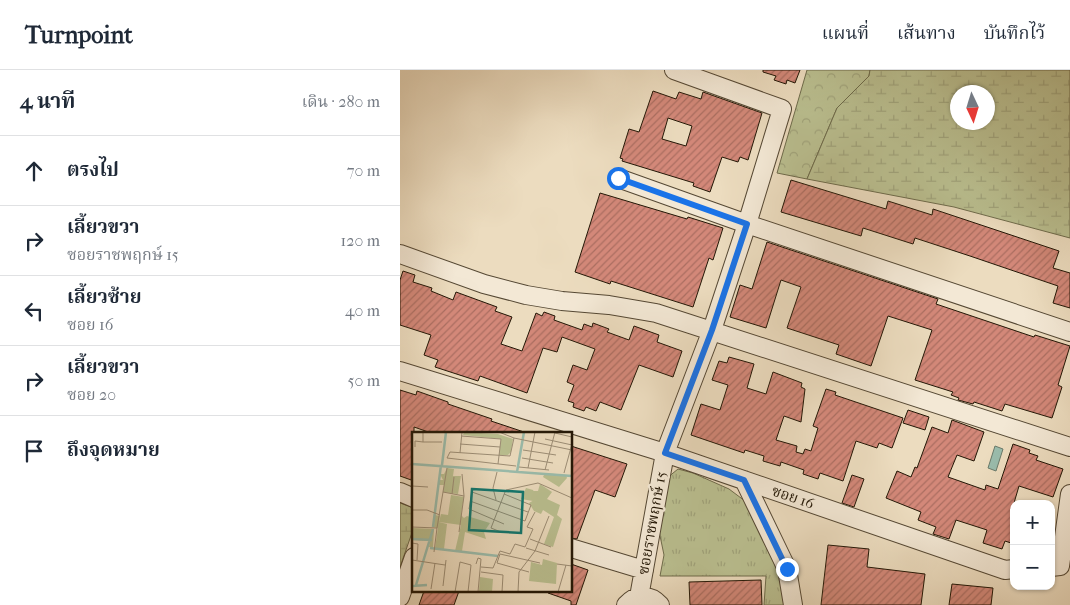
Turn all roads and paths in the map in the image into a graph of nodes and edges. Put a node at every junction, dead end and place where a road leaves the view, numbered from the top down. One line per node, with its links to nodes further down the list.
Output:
1 (674, 70): 3 (street, ซอยราชพฤกษ์ 15)
2 (618, 178): 3 (street)
3 (747, 224): 5 (street, ซอยราชพฤกษ์ 15); 6 (street)
4 (400, 254): 5 (street)
5 (712, 330): 8 (street); 9 (street, ซอยราชพฤกษ์ 15)
6 (1070, 332)
7 (400, 370): 9 (street, ซอย 16)
8 (1070, 446)
9 (665, 453): 10 (street, ซอย 16); 18 (street, ซอยราชพฤกษ์ 15)
10 (744, 480): 17 (street, ซอย 16); 22 (street)
11 (400, 492): 13 (street)
12 (1070, 494): 16 (street)
13 (412, 497)
14 (572, 548): 18 (street)
15 (412, 563): 19 (street)
16 (1055, 566)
17 (1010, 569)
18 (644, 570): 20 (street, ซอยราชพฤกษ์ 15)
19 (400, 597)
20 (632, 601): 21 (street, ซอยราชพฤกษ์ 15)
21 (660, 605)
22 (793, 605)

